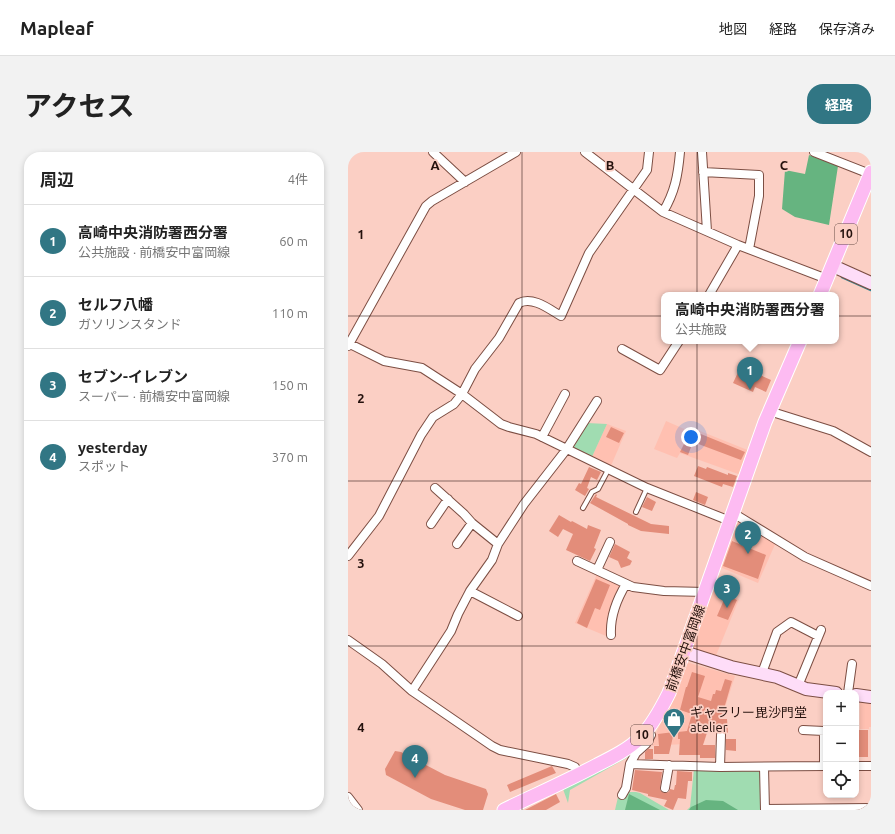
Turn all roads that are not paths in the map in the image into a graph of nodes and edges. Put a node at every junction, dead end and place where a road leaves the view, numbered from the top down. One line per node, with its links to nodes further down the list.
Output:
1 (433, 152): 10 (street)
2 (516, 152): 10 (street)
3 (585, 152): 11 (street)
4 (649, 152): 11 (street)
5 (680, 152): 12 (street)
6 (702, 152): 8 (street)
7 (814, 152): 9 (street)
8 (703, 172): 13 (street); 15 (street)
9 (870, 173): 16 (main road, 10)
10 (465, 182): 21 (street)
11 (634, 190): 12 (street); 25 (street)
12 (663, 212): 13 (street)
13 (708, 230): 14 (street)
14 (738, 245): 15 (street); 19 (street)
15 (749, 249): 17 (street)
16 (832, 266): 17 (main road, 10); 18 (street)
17 (827, 279): 20 (main road, 10)
18 (871, 284)
19 (711, 292)
20 (821, 292)
21 (349, 344): 25 (street)
22 (677, 344): 24 (street)
23 (799, 344): 28 (main road, 前橋安中富岡線 / 10)
24 (622, 349)
25 (462, 394): 29 (street); 44 (street)
26 (565, 394): 29 (street)
27 (597, 401): 30 (street)
28 (770, 411): 31 (street); 38 (main road, 前橋安中富岡線 / 10)
29 (542, 437): 30 (street)
30 (566, 450): 32 (street); 43 (street)
31 (871, 452)
32 (608, 470): 34 (street); 36 (lane)
33 (435, 488): 35 (street)
34 (647, 488): 37 (lane); 38 (street)
35 (448, 499): 39 (street); 40 (street)
36 (583, 508)
37 (636, 512)
38 (732, 517): 48 (street); 50 (main road, 前橋安中富岡線 / 10)
39 (472, 523): 42 (street); 43 (street)
40 (431, 524)
41 (610, 542): 46 (street)
42 (457, 544)
43 (498, 544): 49 (street)
44 (348, 556)
45 (577, 561): 46 (street)
46 (597, 570): 47 (street)
47 (626, 584): 50 (street); 52 (street)
48 (871, 586)
49 (470, 590): 51 (street); 59 (street)
50 (705, 592): 54 (main road, 前橋安中富岡線 / 10)
51 (518, 616)
52 (611, 635)
53 (348, 640): 59 (street)
54 (684, 652): 56 (street); 63 (main road, 前橋安中富岡線 / 10)
55 (852, 664): 58 (street)
56 (762, 673): 57 (street); 57 (street)
57 (798, 686): 60 (street)
58 (848, 690)
59 (412, 691): 74 (street)
60 (823, 691)
61 (859, 695): 62 (street)
62 (871, 697)
63 (648, 729): 67 (street); 74 (main road, 前橋安中富岡線 / 10)
64 (803, 730): 66 (street)
65 (721, 735): 73 (street)
66 (825, 762)
67 (630, 764): 68 (street); 76 (street)
68 (669, 766): 73 (street); 75 (street)
69 (764, 766): 70 (street); 73 (street); 81 (street)
70 (823, 766)
71 (859, 766): 72 (street)
72 (871, 766)
73 (720, 767)
74 (579, 774): 80 (main road, 前橋安中富岡線 / 10)
75 (665, 788)
76 (622, 795)
77 (348, 798): 79 (street)
78 (871, 808): 81 (street)
79 (358, 810)
80 (505, 810)
81 (765, 810)

